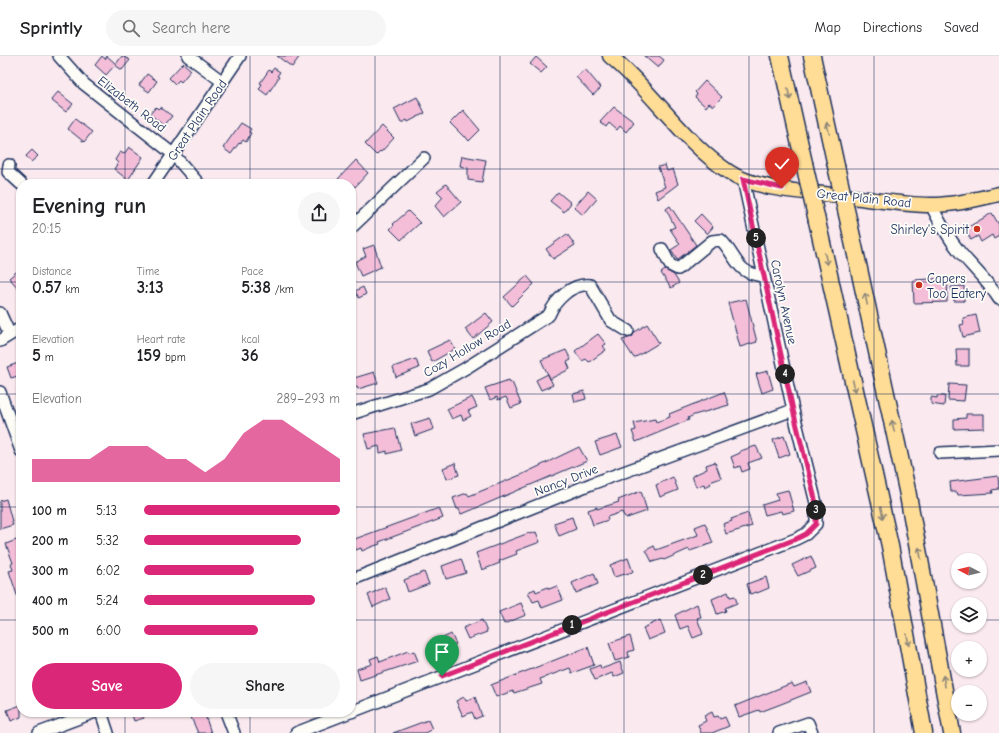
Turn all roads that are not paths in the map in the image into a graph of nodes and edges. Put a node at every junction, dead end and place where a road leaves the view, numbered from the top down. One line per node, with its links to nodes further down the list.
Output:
1 (59, 56): 8 (street, Elizabeth Road)
2 (188, 56): 7 (street)
3 (240, 56): 7 (street, Great Plain Road)
4 (610, 56): 14 (main road, Great Plain Road)
5 (780, 56): 44 (highway, one-way to 44, bridge)
6 (812, 56): 45 (highway, one-way to 6, bridge)
7 (223, 82): 8 (street, Great Plain Road)
8 (173, 154): 12 (street, Great Plain Road); 13 (street, Elizabeth Road)
9 (424, 158): 17 (street)
10 (9, 165): 11 (street)
11 (16, 179)
12 (156, 179)
13 (195, 179)
14 (743, 179): 16 (main road, Great Plain Road); 19 (street, Carolyn Avenue)
15 (999, 194): 16 (main road, Great Plain Road)
16 (931, 205): 20 (street)
17 (356, 223)
18 (662, 249): 19 (street)
19 (764, 276): 27 (street, Carolyn Avenue)
20 (999, 299)
21 (0, 313): 24 (street)
22 (16, 331): 24 (street)
23 (628, 331): 28 (street, Cozy Hollow Road)
24 (10, 335): 25 (street)
25 (0, 341)
26 (0, 392): 29 (street)
27 (793, 410): 32 (street, Nancy Drive); 33 (street, Carolyn Avenue)
28 (356, 412)
29 (16, 437)
30 (999, 450): 31 (street)
31 (940, 453)
32 (356, 578)
33 (356, 710)
34 (82, 717): 39 (street)
35 (103, 717): 40 (street)
36 (228, 717): 41 (street)
37 (337, 717): 42 (street)
38 (810, 728): 43 (street)
39 (39, 733)
40 (108, 733)
41 (234, 733)
42 (296, 733)
43 (779, 733)
44 (924, 733)
45 (952, 733)

